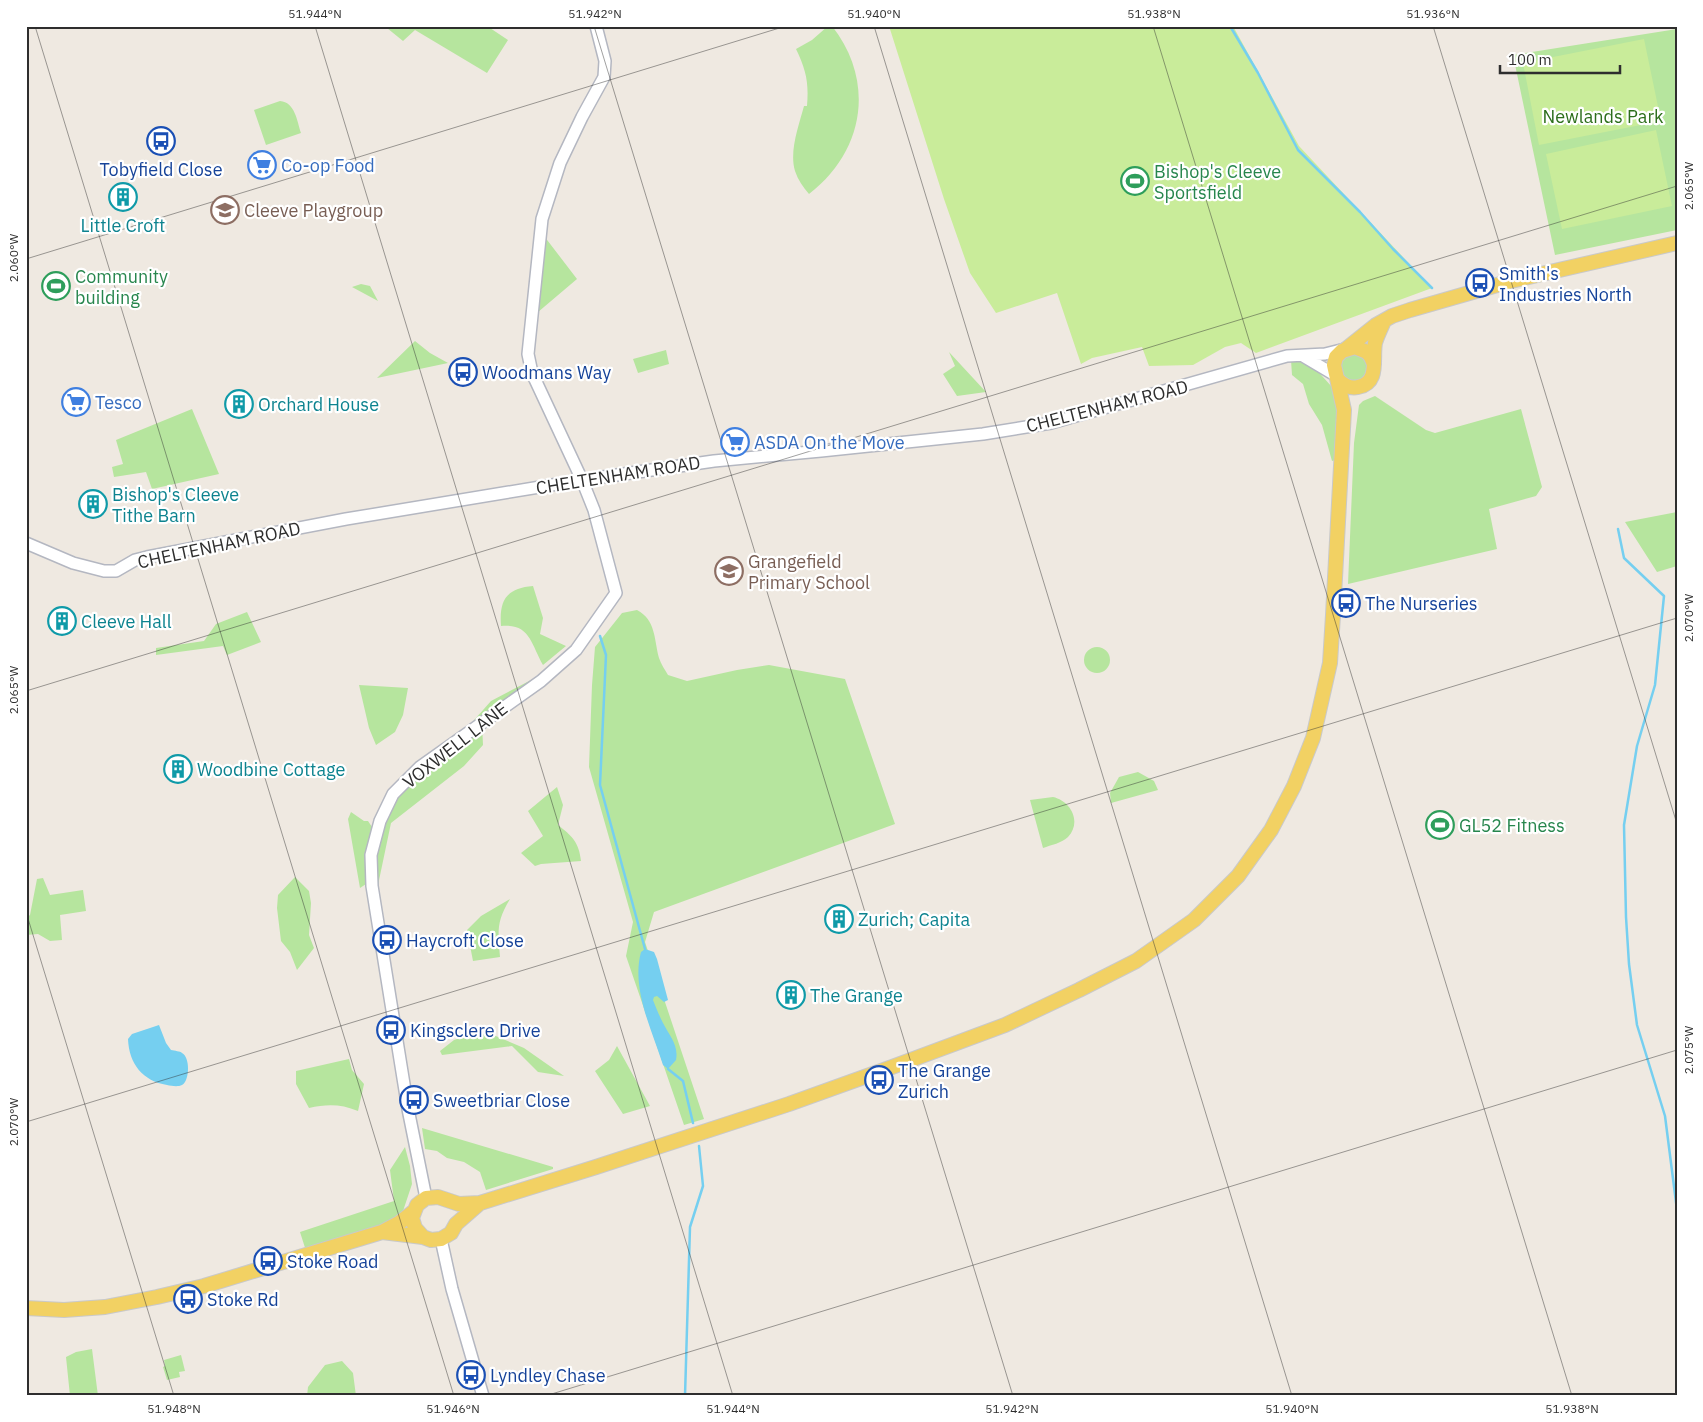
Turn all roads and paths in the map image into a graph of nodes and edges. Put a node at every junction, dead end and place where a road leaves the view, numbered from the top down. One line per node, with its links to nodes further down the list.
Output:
1 (596, 26): 10 (street)
2 (1677, 244): 3 (main road)
3 (1384, 321): 4 (main road); 6 (main road)
4 (1346, 349): 5 (street, CHELTENHAM ROAD); 6 (main road); 7 (main road)
5 (1303, 356): 7 (street); 10 (street, CHELTENHAM ROAD)
6 (1374, 364): 8 (main road)
7 (1336, 377): 8 (main road); 9 (main road)
8 (1361, 386): 9 (main road)
9 (1344, 410): 14 (main road)
10 (582, 480): 11 (street, CHELTENHAM ROAD); 12 (street, VOXWELL LANE)
11 (26, 543)
12 (426, 1198): 13 (main road); 15 (main road)
13 (446, 1200): 14 (main road); 16 (main road)
14 (480, 1203): 16 (main road)
15 (413, 1212): 17 (main road); 18 (main road)
16 (456, 1224): 19 (main road)
17 (382, 1232): 18 (main road); 20 (main road)
18 (422, 1237): 19 (main road)
19 (441, 1239): 21 (street)
20 (26, 1308)
21 (484, 1396)

